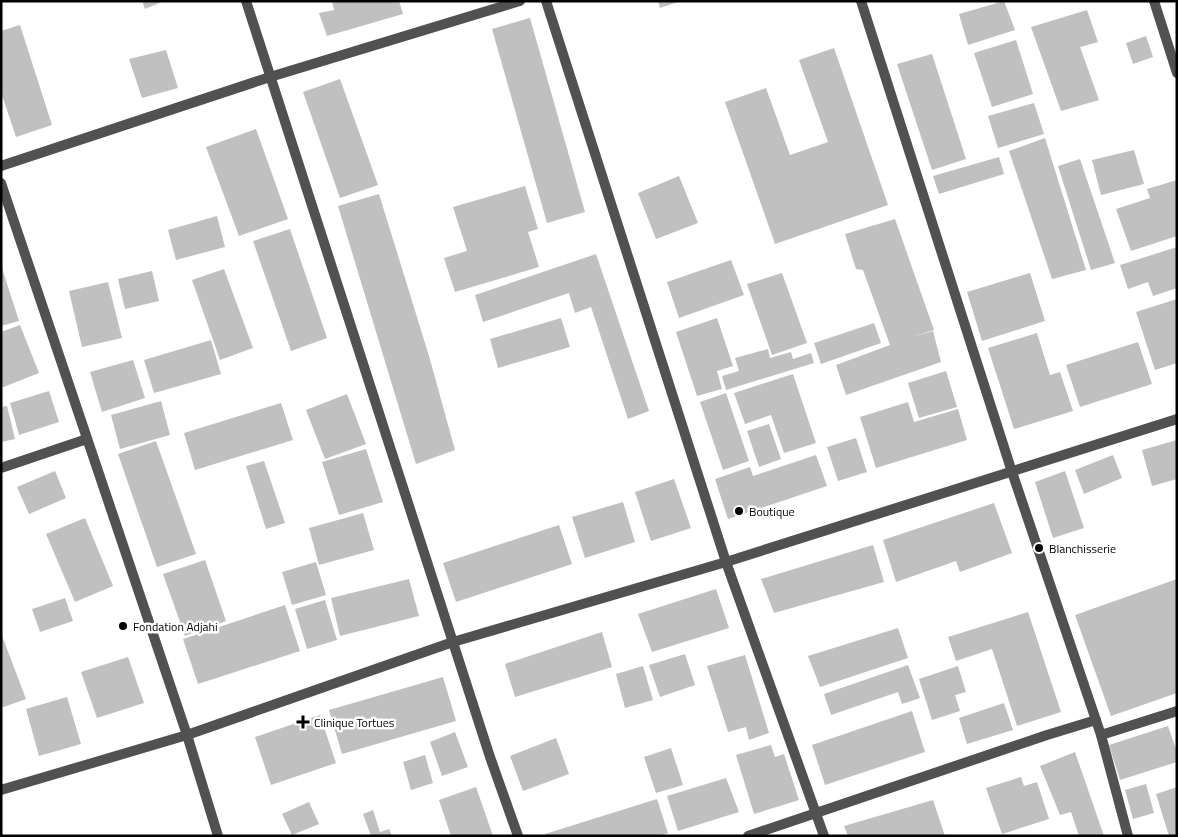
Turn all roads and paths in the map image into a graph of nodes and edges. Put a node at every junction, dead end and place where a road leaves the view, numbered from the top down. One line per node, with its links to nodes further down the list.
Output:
1 (246, 1): 7 (street)
2 (520, 1): 7 (street)
3 (546, 1): 14 (street)
4 (861, 1): 13 (street)
5 (1154, 1): 6 (street)
6 (1177, 73)
7 (270, 77): 8 (street); 15 (street)
8 (1, 166)
9 (1, 183): 11 (street)
10 (1177, 419): 13 (street)
11 (87, 439): 12 (street); 18 (street)
12 (1, 468)
13 (1012, 472): 14 (street); 17 (street)
14 (726, 562): 15 (street); 21 (street)
15 (453, 642): 18 (street); 23 (street)
16 (1177, 711): 19 (street)
17 (1096, 720): 19 (street); 21 (street)
18 (187, 735): 20 (street); 22 (street)
19 (1101, 735): 26 (street)
20 (1, 790)
21 (816, 812): 24 (street); 25 (street)
22 (218, 836)
23 (518, 836)
24 (748, 836)
25 (824, 836)
26 (1128, 836)

